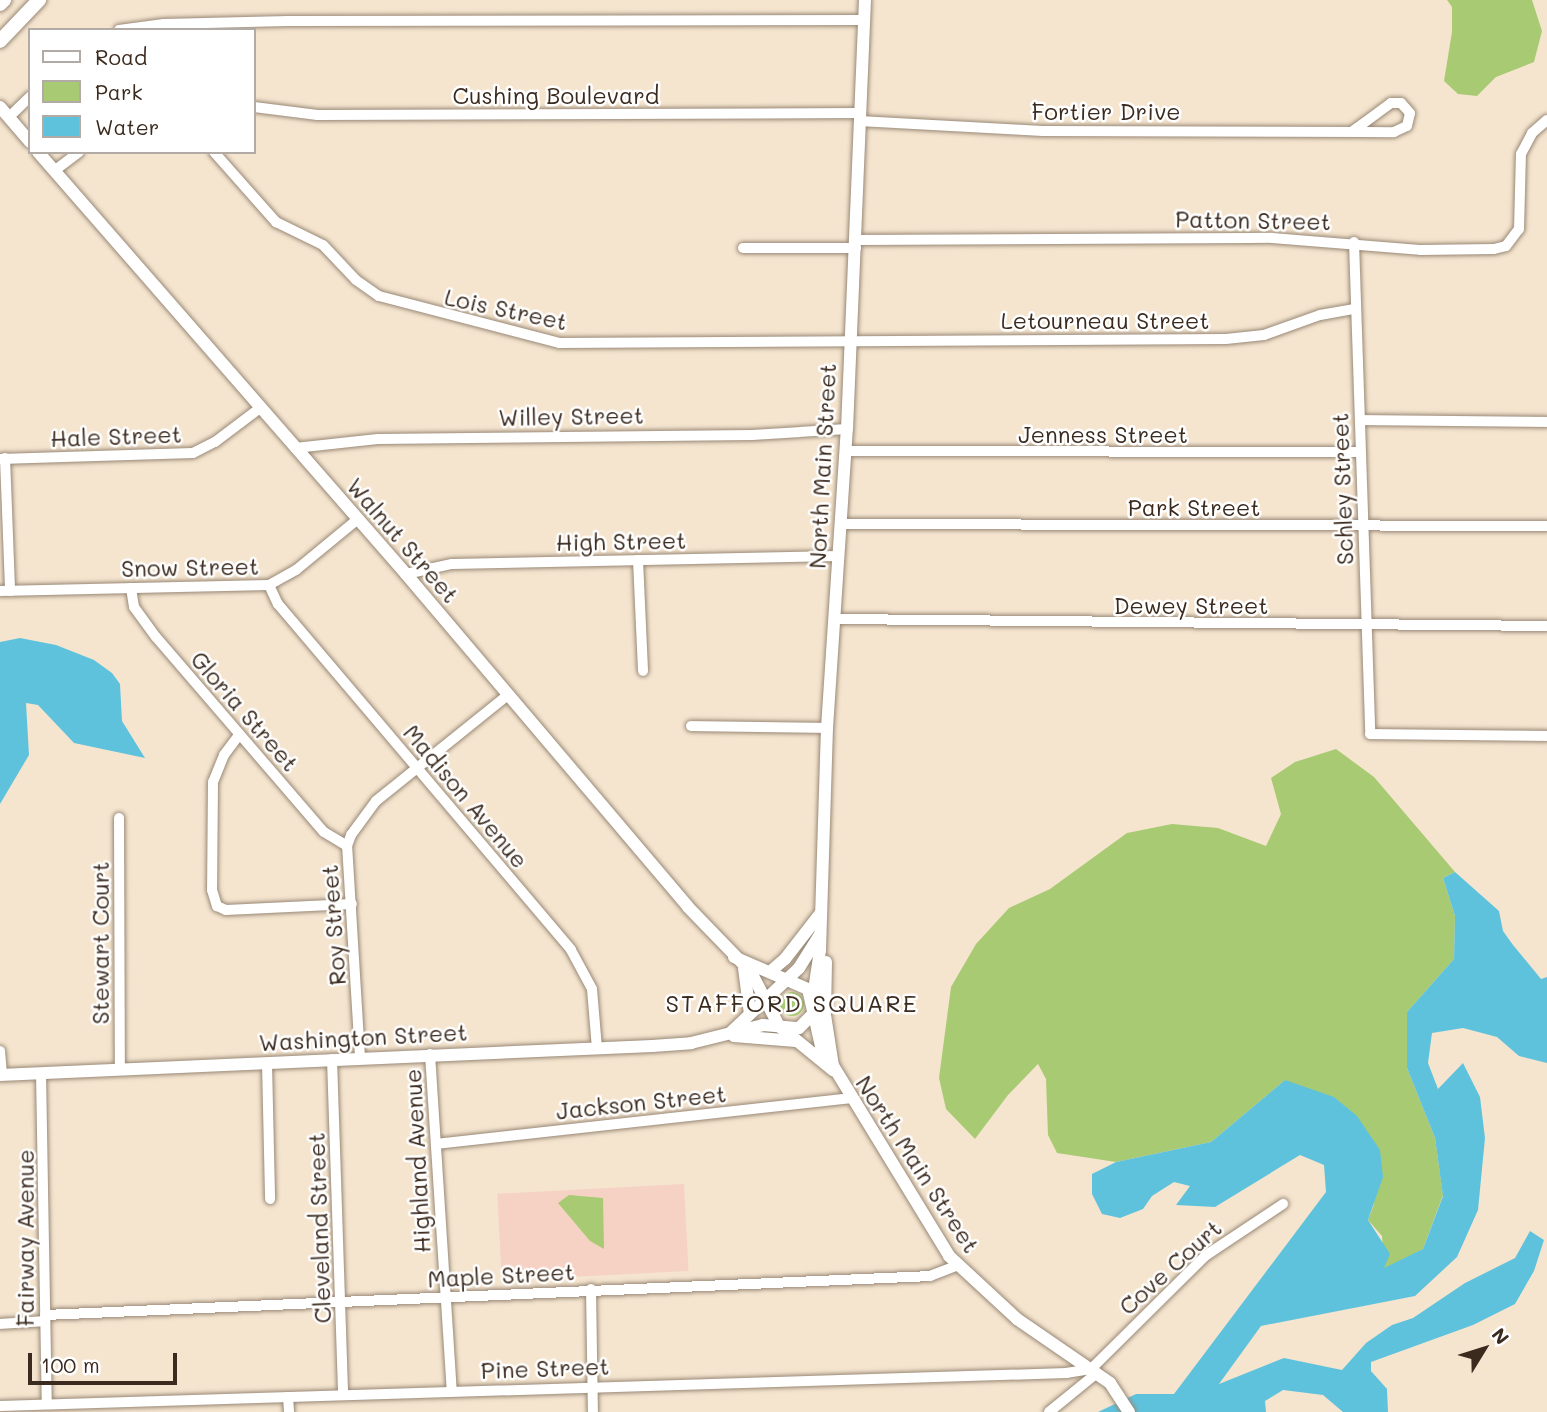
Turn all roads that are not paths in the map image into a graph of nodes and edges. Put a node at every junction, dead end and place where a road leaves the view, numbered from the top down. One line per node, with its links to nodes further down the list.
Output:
1 (4, 0): 4 (highway)
2 (39, 0): 7 (highway)
3 (865, 0): 5 (main road, North Main Street)
4 (0, 4)
5 (864, 20): 6 (street); 11 (main road, North Main Street)
6 (134, 28)
7 (0, 41)
8 (28, 98): 10 (street)
9 (256, 107): 11 (street, Cushing Boulevard)
10 (4, 112): 14 (main road)
11 (859, 117): 13 (street, Fortier Drive); 20 (main road, North Main Street)
12 (1547, 120): 19 (street, Patton Street)
13 (1353, 131): 13 (street, Fortier Drive)
14 (28, 140)
15 (40, 154): 18 (main road, Walnut Street)
16 (76, 154): 18 (street)
17 (216, 154): 23 (street, Lois Street)
18 (54, 171): 24 (main road, Walnut Street)
19 (1354, 242): 20 (street, Patton Street); 22 (street, Schley Street)
20 (856, 244): 21 (street, Patton Street); 23 (main road, North Main Street)
21 (743, 248)
22 (1354, 309): 23 (street, Letourneau Street); 25 (street, Schley Street)
23 (850, 338): 27 (main road, North Main Street)
24 (260, 408): 28 (main road, Walnut Street); 31 (street, Hale Street)
25 (1360, 420): 26 (street); 30 (street, Schley Street)
26 (1547, 422)
27 (847, 429): 28 (street, Willey Street); 29 (main road, North Main Street)
28 (295, 448): 32 (main road, Walnut Street)
29 (846, 452): 30 (street, Jenness Street); 33 (main road, North Main Street)
30 (1360, 452): 35 (street, Schley Street)
31 (2, 458): 41 (street)
32 (358, 519): 38 (main road, Walnut Street); 39 (street, Snow Street)
33 (841, 524): 35 (street, Park Street); 36 (main road, North Main Street)
34 (1547, 526): 35 (street, Park Street)
35 (1362, 527): 43 (street, Schley Street)
36 (838, 556): 37 (street, High Street); 42 (main road, North Main Street)
37 (638, 561): 38 (street, High Street); 45 (street)
38 (406, 574): 46 (main road, Walnut Street)
39 (269, 585): 40 (street, Snow Street); 51 (street, Madison Avenue)
40 (131, 588): 41 (street, Snow Street); 49 (street, Gloria Street)
41 (5, 591)
42 (835, 619): 43 (street, Dewey Street); 48 (main road, North Main Street)
43 (1366, 625): 44 (street, Dewey Street); 50 (street, Schley Street)
44 (1547, 626)
45 (643, 671)
46 (508, 695): 51 (street, Roy Street); 57 (main road, Walnut Street)
47 (691, 726): 48 (street)
48 (827, 728): 55 (main road, North Main Street)
49 (239, 735): 53 (street, Gloria Street); 54 (street)
50 (1547, 736)
51 (416, 767): 53 (street, Roy Street); 68 (street, Madison Avenue)
52 (119, 818): 74 (street, Stewart Court)
53 (347, 846): 54 (street, Roy Street)
54 (352, 904): 71 (street, Roy Street)
55 (820, 914): 56 (main road, North Main Street); 59 (main road)
56 (820, 935): 60 (main road); 61 (main road, North Main Street); 75 (main road, North Main Street)
57 (734, 957): 58 (main road, Walnut Street); 59 (main road, Walnut Street)
58 (744, 968): 62 (main road, Walnut Street); 63 (main road)
59 (771, 971): 60 (main road, Walnut Street)
60 (787, 980): 61 (main road); 62 (main road)
61 (813, 997): 64 (main road)
62 (768, 998): 63 (main road, Washington Street); 65 (main road)
63 (750, 1014): 66 (main road, Washington Street)
64 (813, 1014): 65 (main road); 75 (main road, North Main Street)
65 (779, 1026): 66 (main road, Washington Street); 67 (main road, North Main Street)
66 (727, 1035): 67 (main road); 68 (main road, Washington Street)
67 (796, 1041): 75 (main road, North Main Street)
68 (597, 1049): 70 (main road, Washington Street)
69 (0, 1051): 77 (street)
70 (430, 1054): 71 (main road, Washington Street); 79 (street, Highland Avenue)
71 (360, 1057): 72 (main road, Washington Street)
72 (332, 1059): 73 (main road, Washington Street); 85 (street, Cleveland Street)
73 (267, 1063): 74 (main road, Washington Street); 80 (street)
74 (120, 1069): 76 (main road, Washington Street)
75 (833, 1070): 78 (main road, North Main Street)
76 (41, 1073): 77 (main road, Washington Street); 86 (street, Fairway Avenue)
77 (1, 1075)
78 (851, 1098): 79 (street, Jackson Street); 82 (main road, North Main Street)
79 (436, 1144): 84 (street, Highland Avenue)
80 (270, 1199)
81 (1283, 1204): 88 (street, Cove Court)
82 (956, 1266): 83 (street, Maple Street); 88 (main road, North Main Street)
83 (591, 1289): 84 (street, Maple Street); 89 (street)
84 (444, 1296): 85 (street, Maple Street); 90 (street, Highland Avenue)
85 (341, 1305): 86 (street, Maple Street); 91 (street, Cleveland Street)
86 (45, 1318): 87 (street, Maple Street); 93 (street, Fairway Avenue)
87 (0, 1324)
88 (1094, 1371): 89 (street, Pine Street); 97 (street, Cove Court); 98 (main road, North Main Street)
89 (592, 1385): 90 (street, Pine Street); 96 (street)
90 (452, 1391): 91 (street, Pine Street)
91 (343, 1395): 92 (street, Pine Street)
92 (288, 1397): 93 (street, Pine Street); 95 (street)
93 (47, 1404): 94 (street, Pine Street)
94 (0, 1406)
95 (289, 1412)
96 (593, 1412)
97 (1049, 1412)
98 (1129, 1412)

